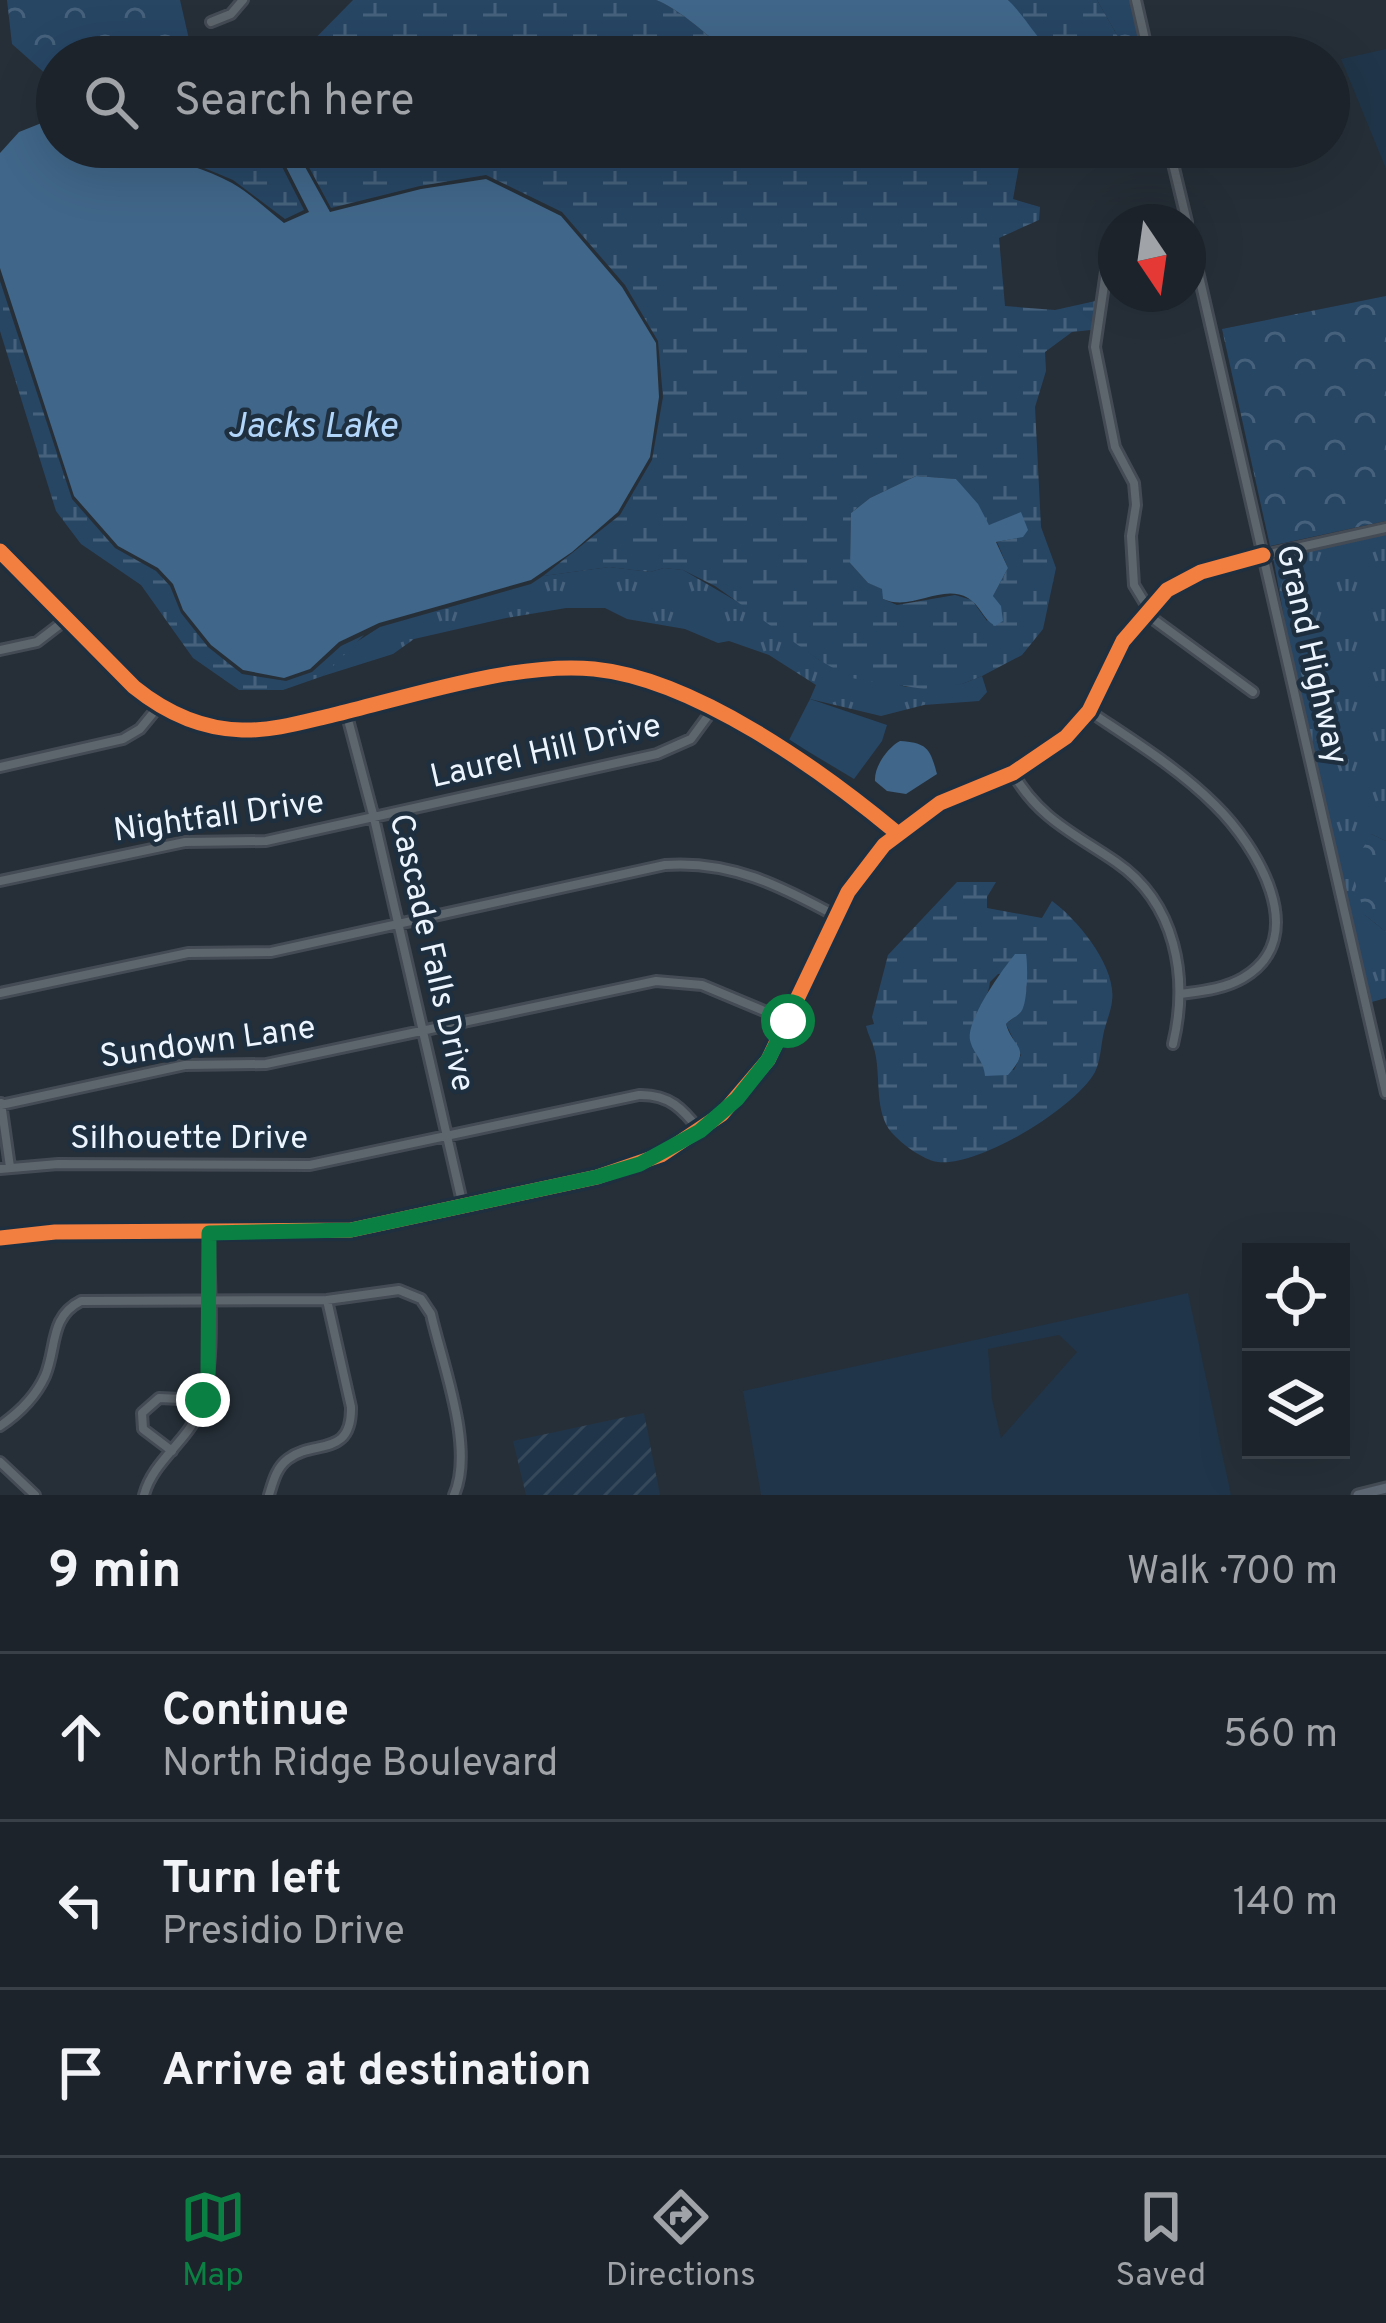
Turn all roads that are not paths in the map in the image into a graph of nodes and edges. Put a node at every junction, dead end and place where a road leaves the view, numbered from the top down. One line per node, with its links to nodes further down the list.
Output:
1 (243, 0): 3 (street)
2 (1136, 0): 4 (street)
3 (211, 22)
4 (1144, 36)
5 (1174, 168): 6 (street, Grand Highway)
6 (1183, 204)
7 (1206, 305): 11 (street, Grand Highway)
8 (1100, 312): 12 (street)
9 (1386, 528): 11 (street)
10 (0, 551): 13 (street)
11 (1263, 555): 12 (street); 32 (street, Grand Highway)
12 (1147, 611): 15 (street); 18 (street)
13 (67, 619): 14 (street); 16 (street)
14 (0, 650)
15 (1253, 692)
16 (158, 707): 19 (street); 20 (street)
17 (713, 710): 19 (street); 22 (street, Laurel Hill Drive); 23 (street)
18 (1089, 711): 21 (street); 28 (street)
19 (346, 712): 22 (street, Cascade Falls Drive)
20 (0, 767)
21 (1013, 773): 23 (street); 28 (street)
22 (374, 818): 24 (street, Nightfall Drive); 26 (street, Cascade Falls Drive)
23 (897, 833): 25 (street)
24 (0, 881)
25 (836, 916): 26 (street); 29 (street)
26 (399, 924): 27 (street); 30 (street, Cascade Falls Drive)
27 (0, 993)
28 (1180, 994): 31 (street)
29 (788, 1021): 30 (street, Sundown Lane); 34 (street)
30 (423, 1030): 33 (street, Sundown Lane); 35 (street, Cascade Falls Drive)
31 (1173, 1044)
32 (1386, 1093)
33 (1, 1102): 36 (street)
34 (700, 1131): 35 (street, Silhouette Drive); 37 (street)
35 (447, 1137): 36 (street, Silhouette Drive); 37 (street, Cascade Falls Drive)
36 (5, 1168)
37 (463, 1206): 38 (street)
38 (209, 1233): 39 (street); 40 (street)
39 (0, 1238)
40 (209, 1300): 41 (street); 42 (street); 43 (street)
41 (327, 1300): 49 (street); 50 (street)
42 (203, 1400): 44 (street); 44 (street)
43 (0, 1426)
44 (172, 1451): 48 (street)
45 (0, 1462): 47 (street)
46 (1386, 1488): 51 (main road)
47 (35, 1495)
48 (144, 1495)
49 (269, 1495)
50 (454, 1495)
51 (1358, 1495)

